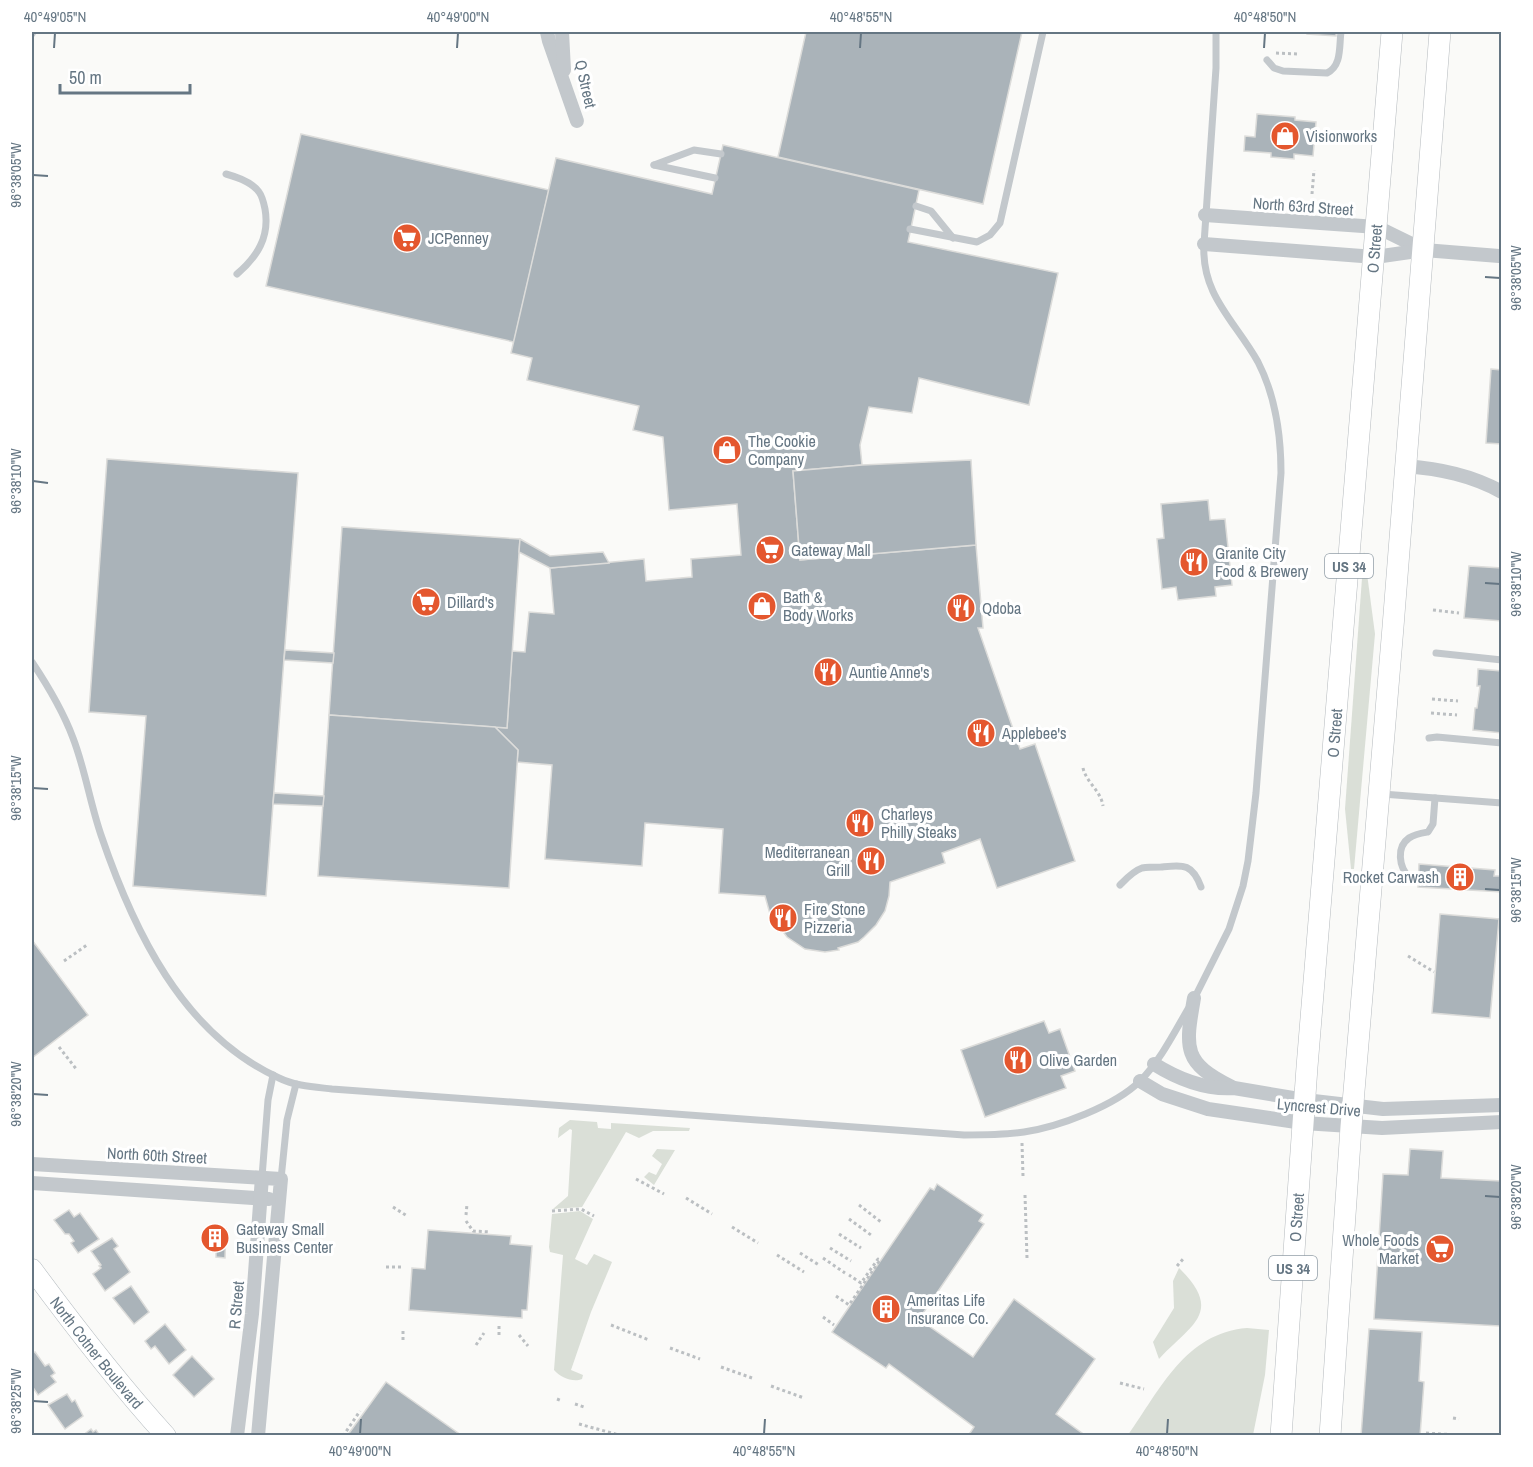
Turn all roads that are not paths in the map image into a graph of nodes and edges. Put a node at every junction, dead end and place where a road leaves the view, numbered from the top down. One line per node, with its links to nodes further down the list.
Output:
1 (547, 32): 2 (street, Q Street)
2 (562, 32)
3 (1043, 32): 16 (lane)
4 (1216, 32): 13 (lane)
5 (1341, 32): 8 (lane)
6 (1392, 32): 14 (main road, O Street / US 34)
7 (1440, 32): 18 (main road, US 34)
8 (1268, 56)
9 (721, 154): 11 (lane)
10 (226, 174): 21 (lane)
11 (715, 178)
12 (916, 206): 16 (lane)
13 (1205, 215): 14 (street, North 63rd Street); 17 (lane)
14 (1377, 227): 18 (street, North 63rd Street); 20 (main road, O Street / US 34)
15 (910, 229): 16 (lane)
16 (953, 238)
17 (1204, 244): 20 (street); 35 (lane)
18 (1424, 250): 19 (street); 20 (street); 22 (main road, US 34)
19 (1499, 256)
20 (1375, 257): 41 (main road, O Street / US 34)
21 (237, 274)
22 (1406, 466): 23 (street); 29 (main road, US 34)
23 (1502, 492)
24 (1436, 653): 25 (lane)
25 (1502, 660)
26 (32, 662): 37 (lane)
27 (1429, 738): 28 (lane)
28 (1502, 743)
29 (1379, 794): 30 (lane); 43 (main road, US 34)
30 (1435, 798): 31 (lane); 32 (lane)
31 (1502, 803)
32 (1419, 878)
33 (1119, 885): 34 (lane)
34 (1201, 886)
35 (1194, 998): 36 (lane); 40 (street)
36 (1154, 1064): 38 (lane); 40 (street, Lyncrest Drive)
37 (273, 1075): 39 (lane); 48 (lane)
38 (1140, 1081): 39 (lane); 45 (street, Lyncrest Drive)
39 (296, 1084): 49 (lane)
40 (1234, 1088): 41 (street, Lyncrest Drive)
41 (1305, 1100): 43 (street, Lyncrest Drive); 45 (main road, O Street / US 34)
42 (1502, 1105): 43 (street, Lyncrest Drive)
43 (1352, 1106): 46 (main road, US 34)
44 (1502, 1122): 46 (street, Lyncrest Drive)
45 (1303, 1123): 46 (street, Lyncrest Drive); 57 (main road, O Street / US 34)
46 (1351, 1127): 58 (main road, US 34)
47 (32, 1164): 48 (street, North 60th Street)
48 (262, 1178): 49 (street, North 60th Street); 51 (street, R Street)
49 (281, 1179): 52 (street)
50 (32, 1183): 51 (street)
51 (261, 1198): 52 (street); 55 (street, R Street)
52 (280, 1200): 56 (street)
53 (32, 1269): 54 (main road, North Cotner Boulevard)
54 (165, 1436)
55 (237, 1436)
56 (258, 1436)
57 (1281, 1436)
58 (1330, 1436)

